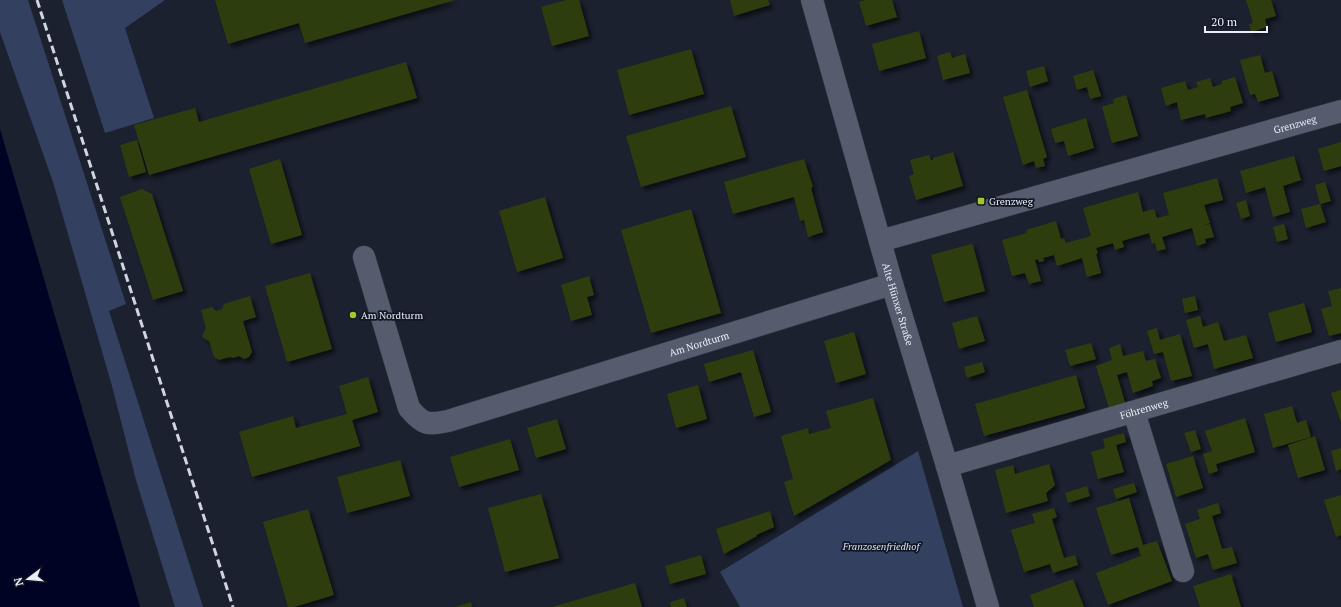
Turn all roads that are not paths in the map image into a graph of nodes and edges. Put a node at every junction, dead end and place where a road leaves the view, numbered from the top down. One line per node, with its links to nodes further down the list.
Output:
1 (812, 0): 3 (street, Alte Hünxer Straße)
2 (1341, 111): 3 (street, Grenzweg)
3 (880, 241): 5 (street, Alte Hünxer Straße)
4 (364, 256): 5 (street, Am Nordturm)
5 (892, 284): 8 (street, Alte Hünxer Straße)
6 (1341, 351): 7 (street, Föhrenweg)
7 (1134, 412): 8 (street, Föhrenweg); 9 (street)
8 (947, 466): 10 (street, Alte Hünxer Straße)
9 (1183, 572)
10 (988, 607)

